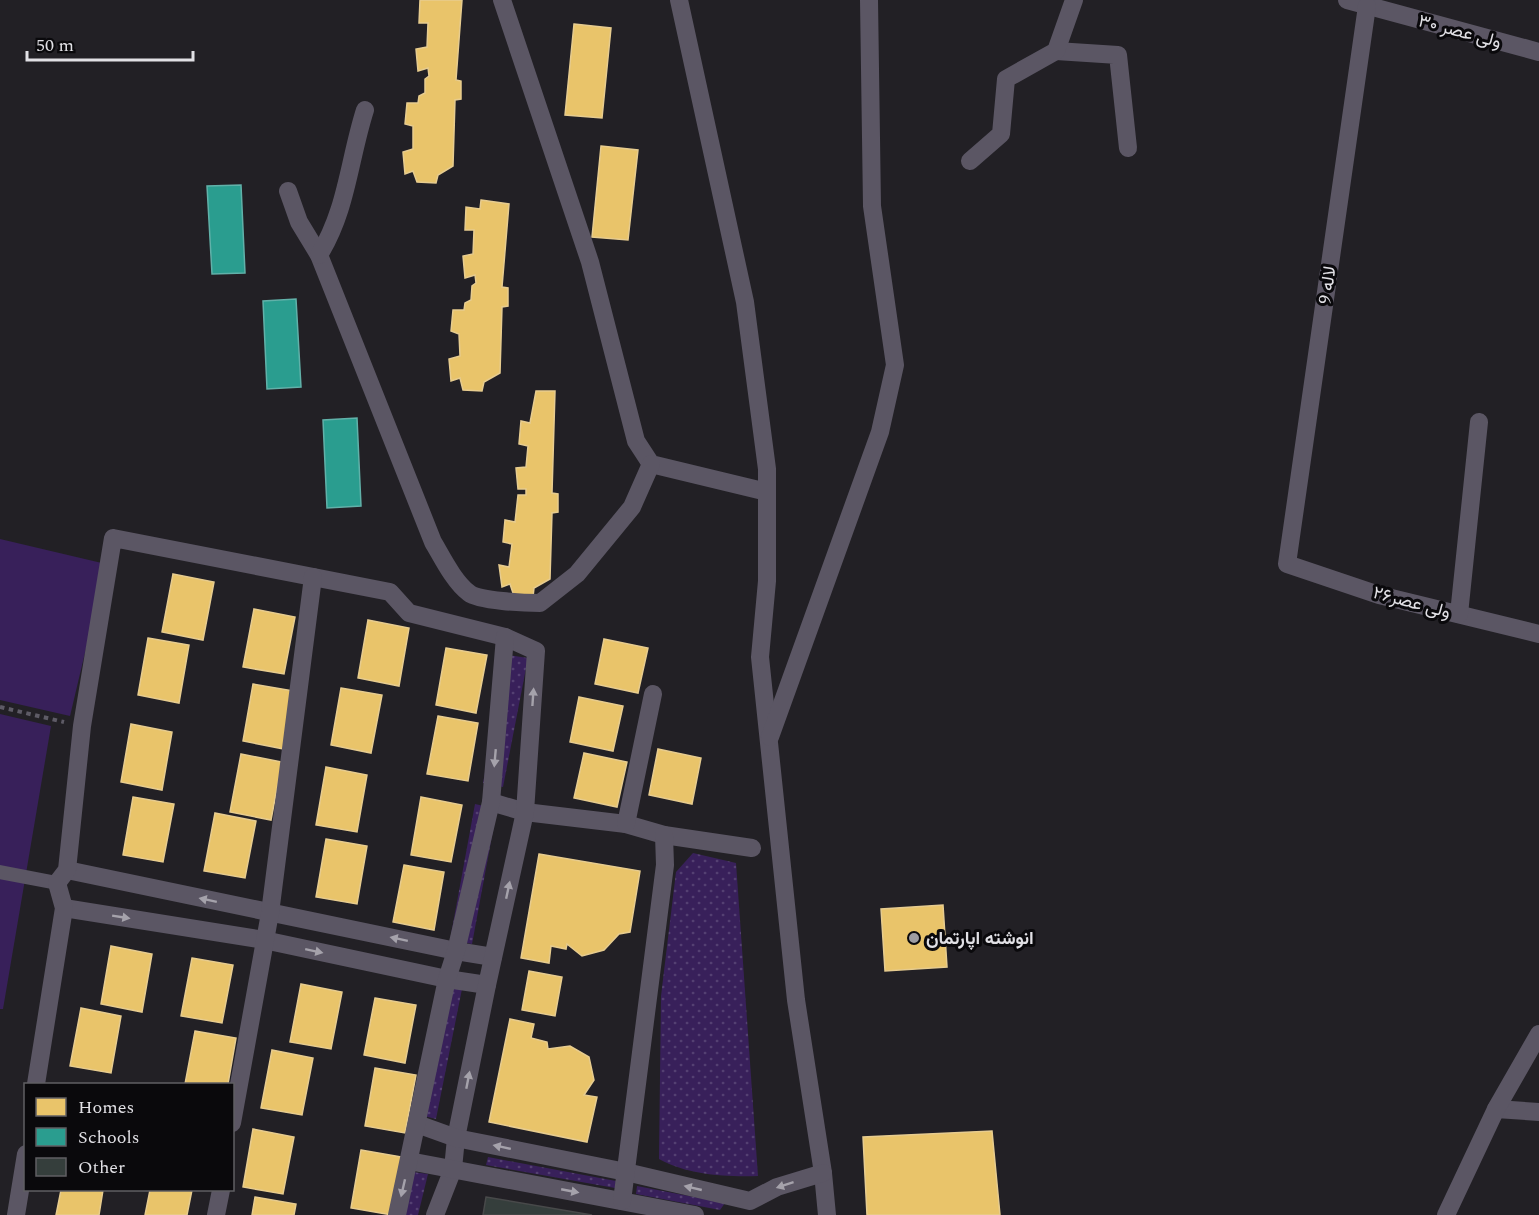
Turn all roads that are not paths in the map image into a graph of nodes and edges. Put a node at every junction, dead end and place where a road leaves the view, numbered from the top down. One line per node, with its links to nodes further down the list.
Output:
1 (502, 0): 15 (street)
2 (679, 0): 16 (street)
3 (869, 0): 23 (street)
4 (1074, 0): 7 (street)
5 (1347, 0): 6 (street, ولی عصر ۳۰)
6 (1367, 6): 8 (street, ولی عصر ۳۰); 17 (street, لاله 9)
7 (1056, 51): 10 (street); 11 (street)
8 (1539, 52)
9 (365, 110): 13 (street)
10 (1128, 148)
11 (970, 161)
12 (288, 191): 13 (street)
13 (319, 255): 15 (street)
14 (1479, 422): 19 (street)
15 (651, 464): 16 (street)
16 (767, 492): 23 (street)
17 (1287, 564): 19 (street, ولی عصر۲۶)
18 (313, 577): 21 (street); 30 (street); 32 (street)
19 (1459, 614): 20 (street, ولی عصر۲۶)
20 (1539, 634)
21 (505, 637): 24 (street, one-way to 24); 25 (street, one-way to 21)
22 (653, 694): 26 (street)
23 (769, 742): 49 (street)
24 (491, 802): 25 (street); 34 (street)
25 (525, 812): 26 (street); 35 (street, one-way to 25)
26 (626, 824): 27 (street)
27 (664, 835): 28 (street); 48 (street)
28 (752, 848)
29 (0, 872): 30 (street)
30 (62, 877): 31 (street); 32 (street, one-way to 30)
31 (64, 908): 33 (street, one-way to 33); 39 (street)
32 (270, 913): 33 (street); 34 (street, one-way to 32)
33 (264, 940): 36 (street, one-way to 36); 41 (street)
34 (456, 951): 35 (street); 36 (street)
35 (493, 957): 37 (street)
36 (447, 979): 37 (street); 43 (street)
37 (487, 985): 44 (street, one-way to 37)
38 (1539, 1034): 40 (street)
39 (36, 1083)
40 (1496, 1109): 42 (street); 58 (street)
41 (234, 1111)
42 (1539, 1112)
43 (417, 1124): 44 (street); 45 (street)
44 (456, 1138): 47 (street); 48 (street, one-way to 44)
45 (409, 1161): 47 (street); 54 (street, one-way to 54)
46 (24, 1166): 52 (street)
47 (453, 1169): 51 (street, one-way to 51); 55 (street)
48 (626, 1172): 49 (street, one-way to 48); 51 (street)
49 (823, 1173): 57 (street)
50 (221, 1191): 53 (street)
51 (622, 1201): 56 (street)
52 (16, 1215)
53 (216, 1215)
54 (397, 1215)
55 (435, 1215)
56 (694, 1215)
57 (827, 1215)
58 (1446, 1215)

